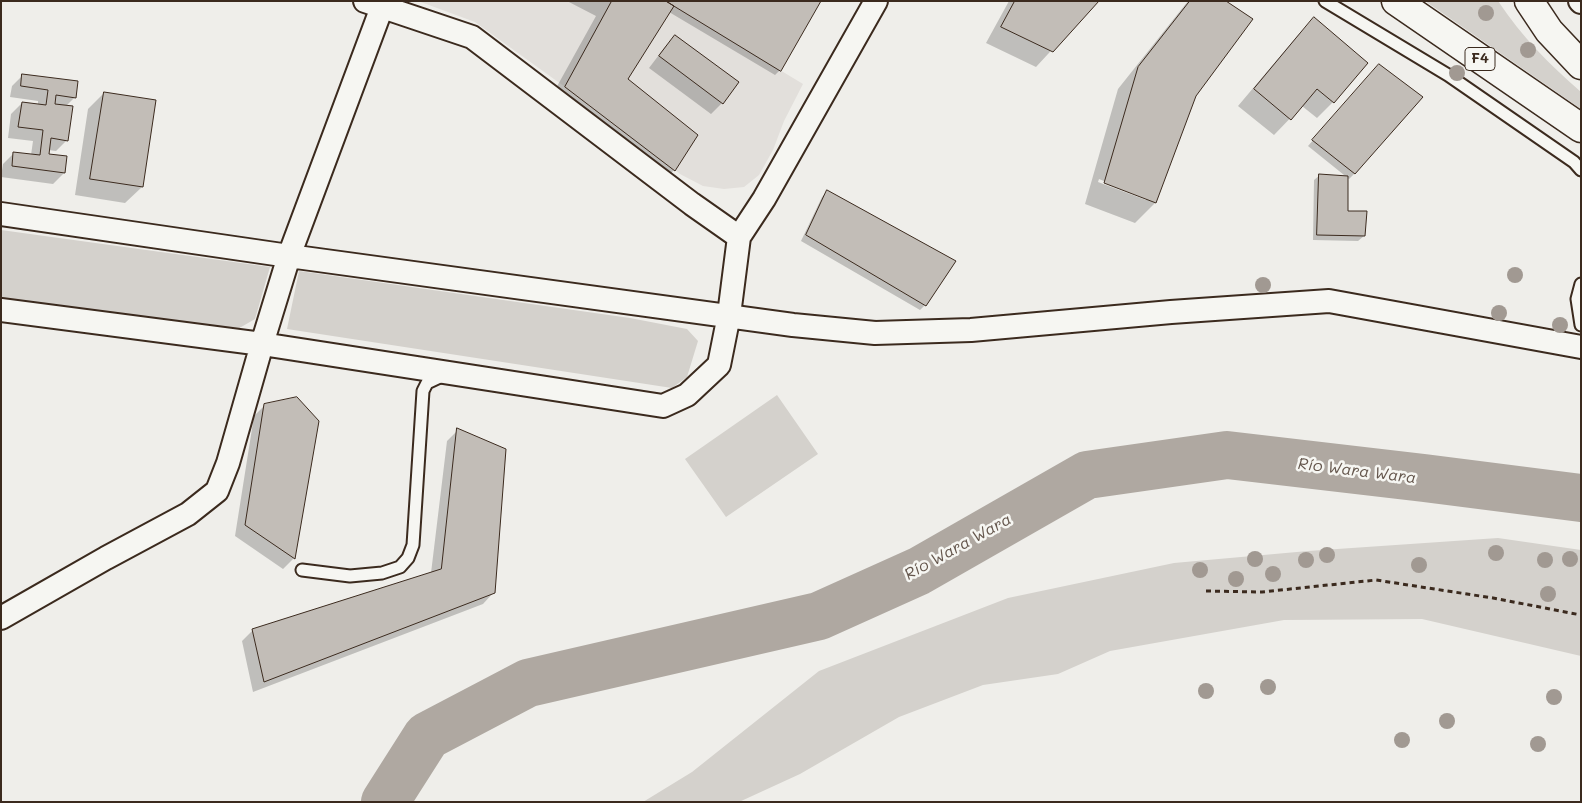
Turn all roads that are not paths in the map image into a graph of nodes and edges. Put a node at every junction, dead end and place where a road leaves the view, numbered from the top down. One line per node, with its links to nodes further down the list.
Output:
1 (876, 1): 10 (street)
2 (1325, 1): 8 (lane)
3 (1396, 1): 7 (highway, F4)
4 (1529, 1): 6 (highway)
5 (374, 4): 10 (street); 11 (street)
6 (1581, 65)
7 (1581, 128)
8 (1581, 170)
9 (1, 214): 11 (street)
10 (739, 237): 14 (street)
11 (289, 256): 14 (street); 16 (street)
12 (1581, 284): 15 (lane)
13 (1, 310): 16 (street)
14 (730, 315): 17 (street); 18 (street)
15 (1581, 325)
16 (262, 344): 18 (street); 20 (street)
17 (1581, 347)
18 (448, 373): 19 (lane)
19 (302, 570)
20 (1, 618)

